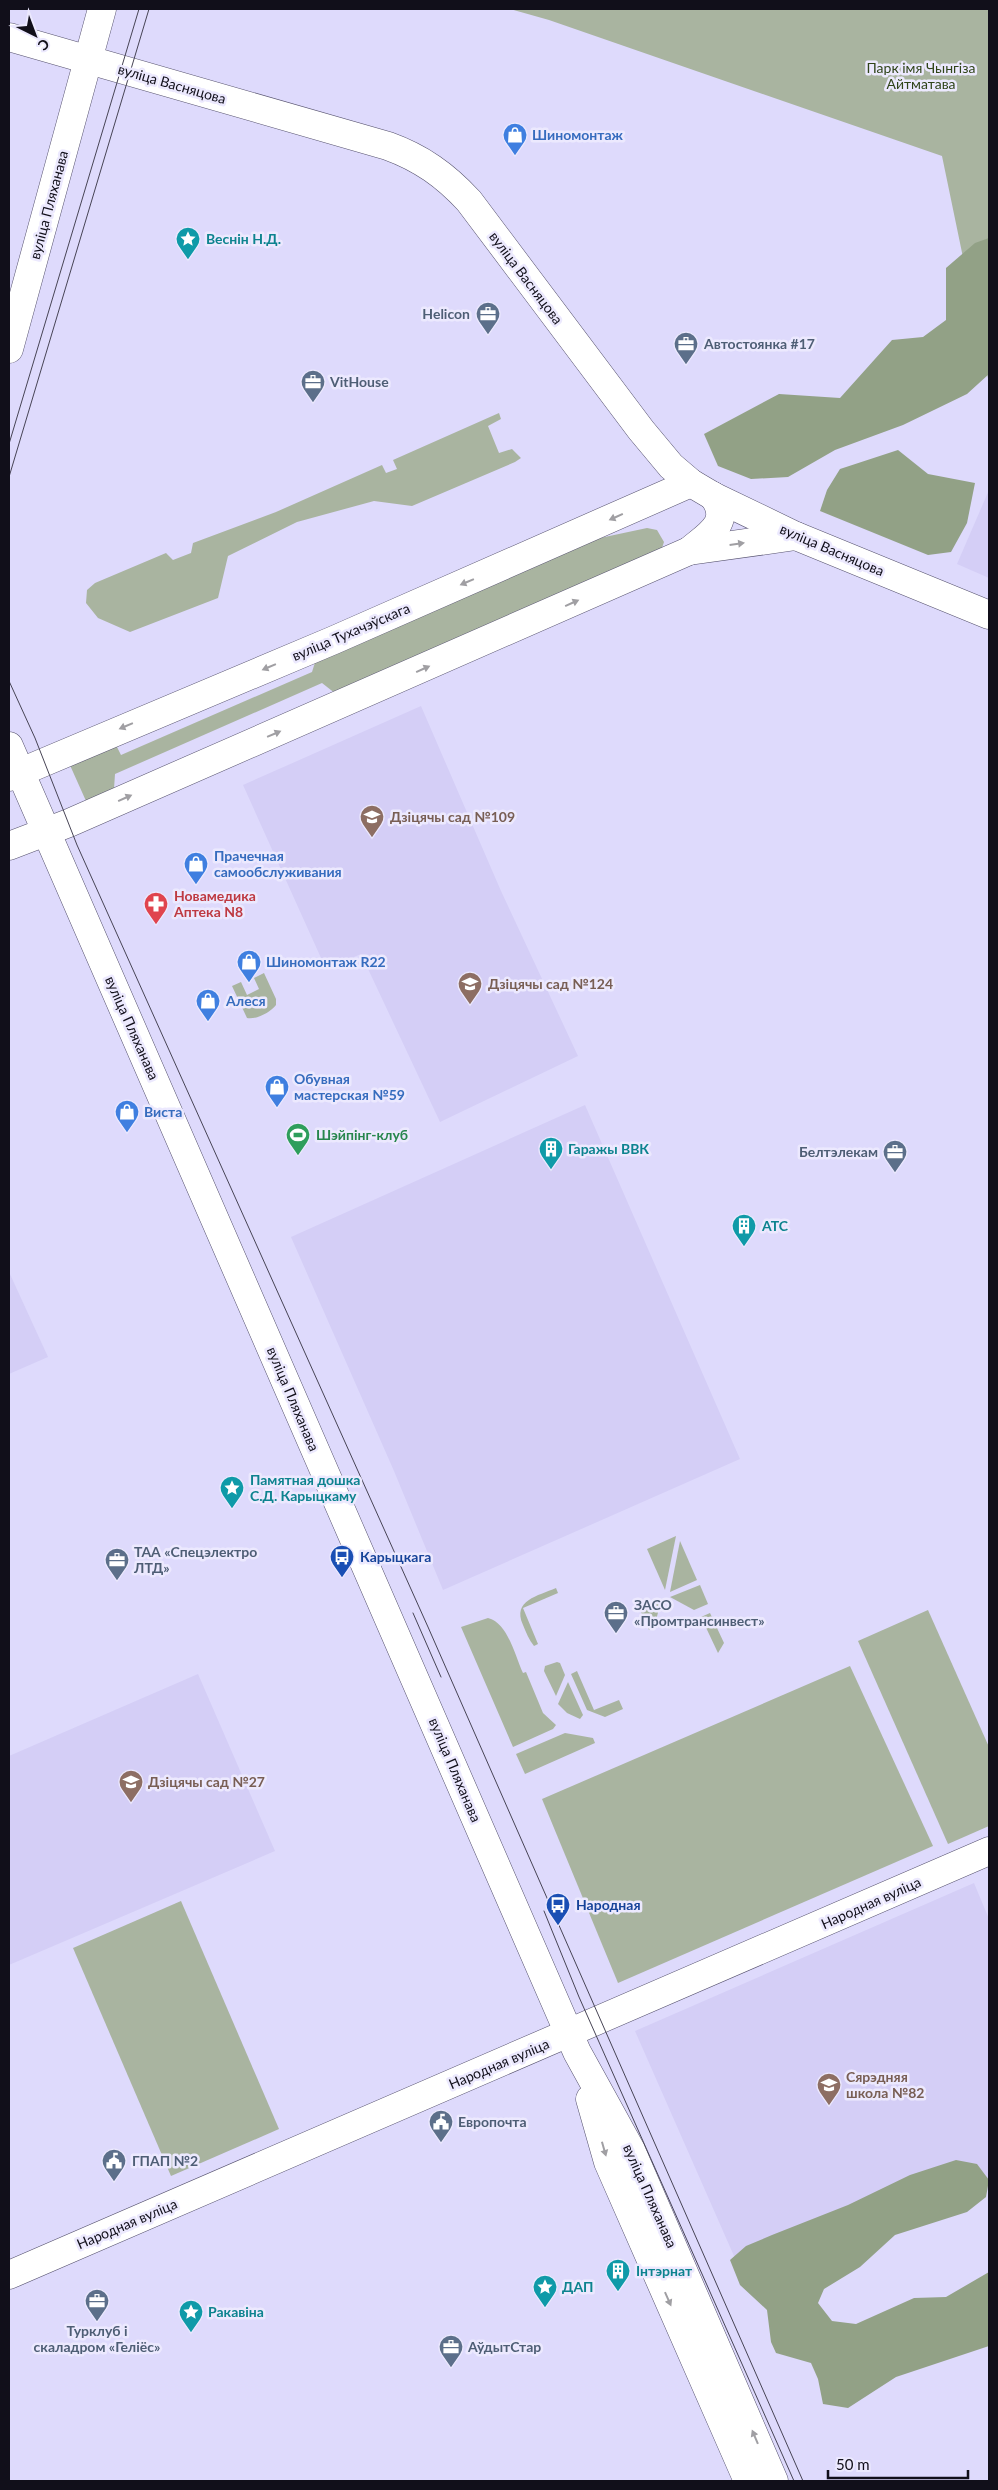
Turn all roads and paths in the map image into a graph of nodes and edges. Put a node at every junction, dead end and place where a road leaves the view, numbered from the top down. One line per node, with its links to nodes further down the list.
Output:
1 (102, 9): 4 (street, вуліца Пляханава)
2 (112, 9): 4 (street, вуліца Пляханава)
3 (9, 37): 4 (street, вуліца Васняцова)
4 (89, 62): 5 (street, вуліца Пляханава); 6 (street, вуліца Васняцова)
5 (9, 349)
6 (702, 489): 7 (street, вуліца Васняцова); 8 (street); 11 (street, вуліца Тухачэўскага, one-way to 11)
7 (796, 536): 8 (street, one-way to 7); 9 (street, вуліца Васняцова)
8 (689, 551): 12 (street, one-way to 8)
9 (989, 615)
10 (9, 746): 11 (street, вуліца Пляханава)
11 (14, 774): 12 (street, вуліца Пляханава)
12 (46, 832): 13 (street); 15 (street, вуліца Пляханава)
13 (9, 846)
14 (989, 1851): 15 (street, Народная вуліца)
15 (573, 2043): 16 (street, Народная вуліца); 17 (street, вуліца Пляханава, one-way to 17); 18 (street, вуліца Пляханава, one-way to 15)
16 (9, 2275)
17 (748, 2481)
18 (774, 2481)

